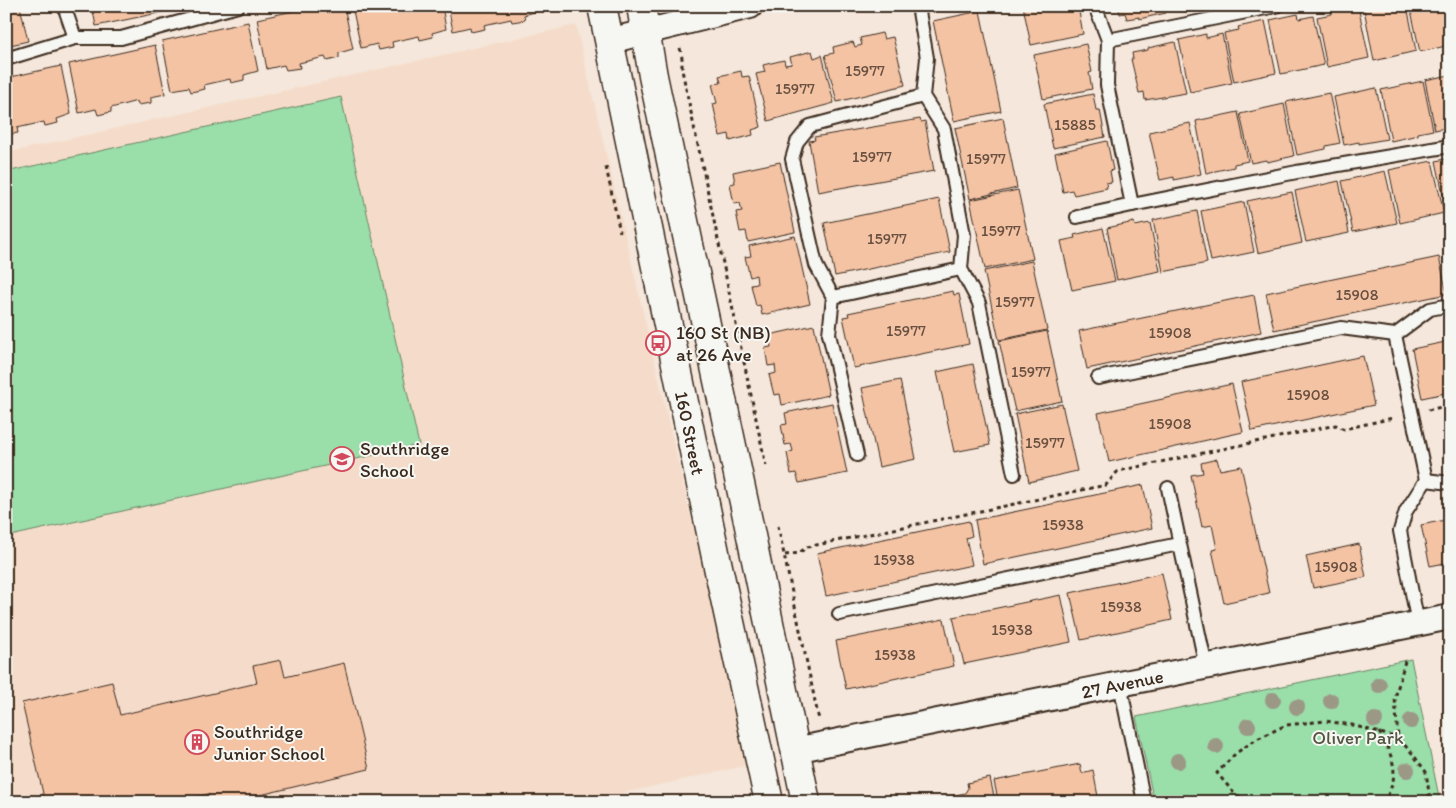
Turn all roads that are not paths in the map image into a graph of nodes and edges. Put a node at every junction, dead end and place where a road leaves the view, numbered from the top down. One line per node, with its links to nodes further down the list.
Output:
1 (64, 6): 10 (lane)
2 (238, 6): 10 (lane)
3 (602, 6): 12 (main road, 160 Street)
4 (641, 6): 9 (main road, 160 Street)
5 (750, 6): 9 (street)
6 (918, 6): 14 (lane)
7 (1095, 6): 11 (lane)
8 (1276, 6): 11 (lane)
9 (645, 33): 12 (street); 35 (main road, 160 Street)
10 (75, 38): 13 (lane)
11 (1108, 40): 16 (lane)
12 (609, 41): 29 (main road, 160 Street)
13 (6, 59)
14 (923, 96): 18 (lane); 19 (lane)
15 (1450, 146): 16 (lane)
16 (1132, 205): 17 (lane)
17 (1077, 217)
18 (961, 269): 19 (lane); 24 (lane)
19 (833, 297): 23 (lane)
20 (1450, 305): 21 (lane)
21 (1395, 335): 22 (lane); 25 (lane)
22 (1098, 378)
23 (857, 455)
24 (1014, 474)
25 (1426, 480): 26 (lane); 32 (lane)
26 (1450, 483)
27 (1168, 488): 28 (lane)
28 (1179, 544): 30 (lane); 33 (lane)
29 (717, 562): 35 (main road); 36 (main road, 160 Street)
30 (839, 614)
31 (1450, 617): 32 (street, 27 Avenue)
32 (1418, 624): 33 (street, 27 Avenue)
33 (1206, 667): 34 (street, 27 Avenue)
34 (1120, 684): 35 (street, 27 Avenue); 38 (lane)
35 (795, 750): 37 (main road, 160 Street)
36 (769, 802)
37 (806, 802)
38 (1144, 802)

